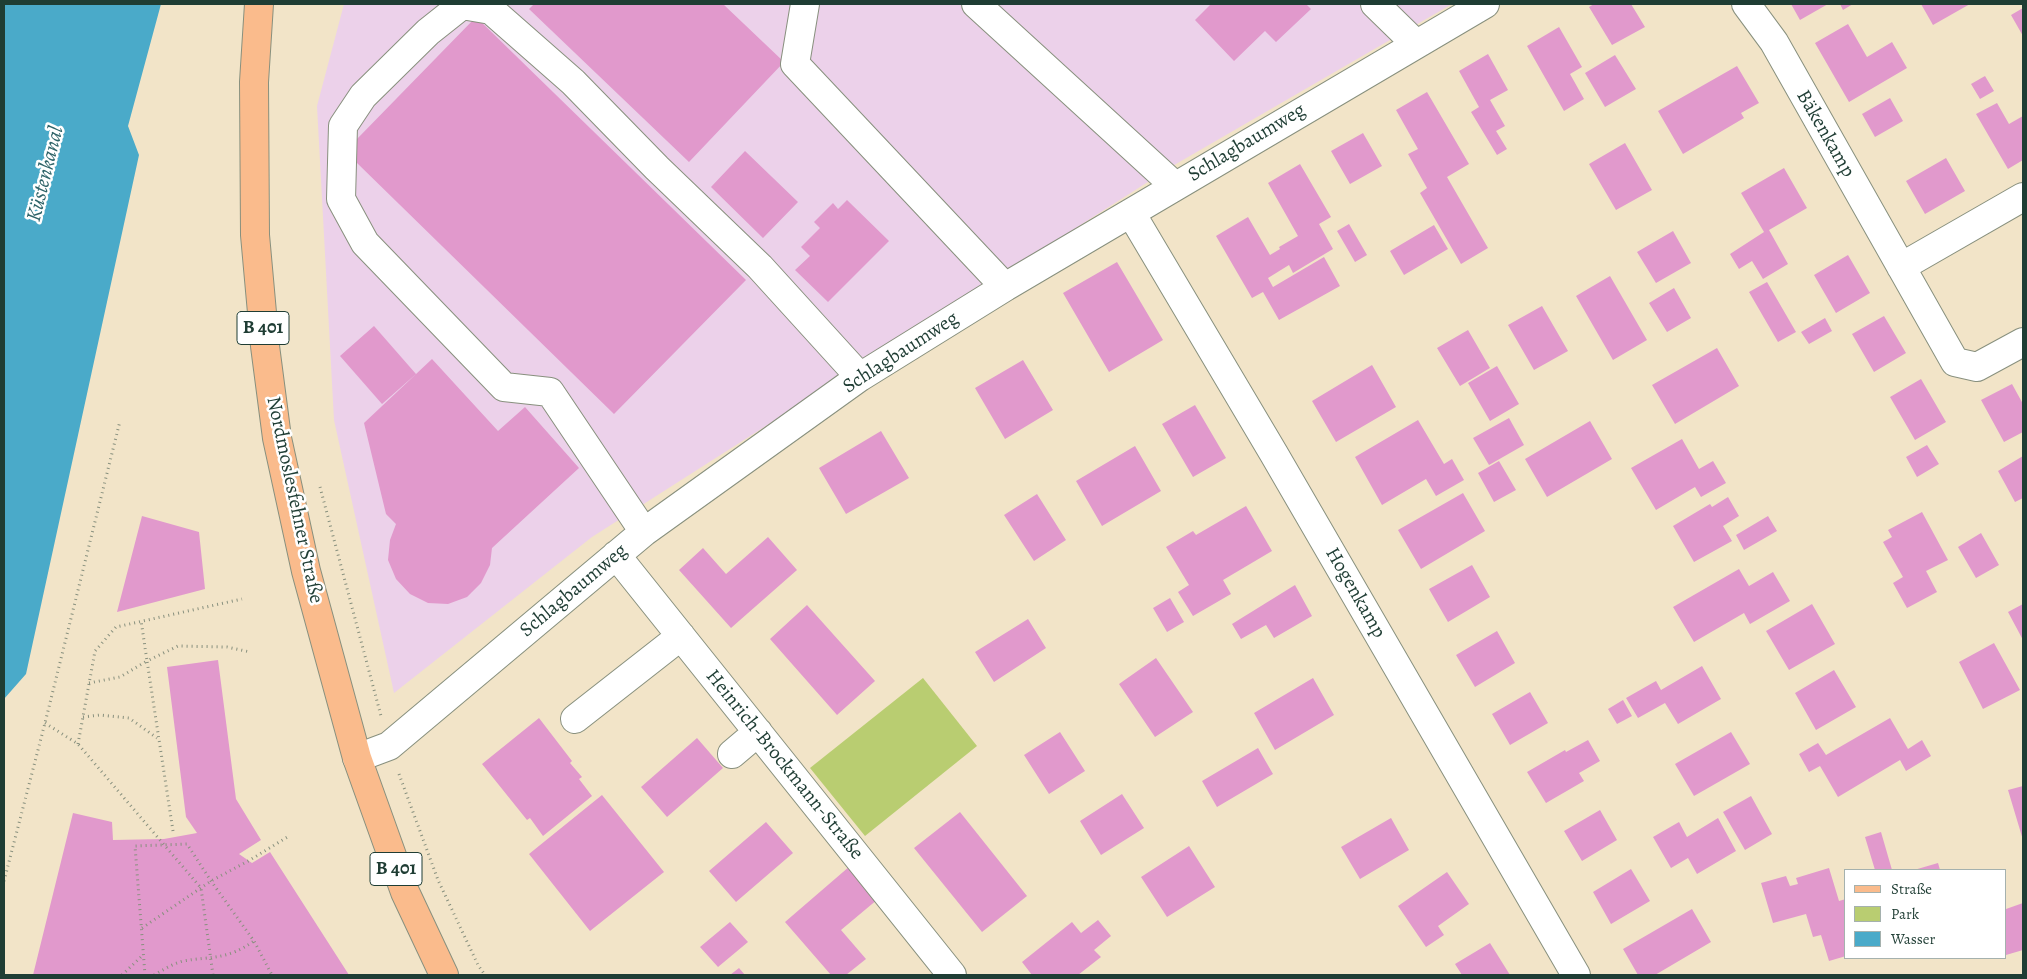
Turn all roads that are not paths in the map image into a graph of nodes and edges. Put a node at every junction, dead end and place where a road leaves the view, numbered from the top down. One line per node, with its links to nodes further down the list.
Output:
1 (259, 4): 21 (main road, Nordmoslesfehner Straße / B 401)
2 (805, 4): 12 (street)
3 (976, 4): 8 (street)
4 (1375, 4): 7 (street)
5 (1485, 4): 7 (street, Schlagbaumweg)
6 (1746, 4): 11 (street, Bäkenkamp)
7 (1416, 44): 8 (street, Schlagbaumweg)
8 (1175, 186): 10 (street, Schlagbaumweg)
9 (2023, 197): 11 (street)
10 (1131, 213): 12 (street, Schlagbaumweg); 24 (street, Hogenkamp)
11 (1901, 267): 13 (street, Bäkenkamp)
12 (1005, 287): 14 (street, Schlagbaumweg)
13 (2023, 342)
14 (860, 377): 15 (street, Schlagbaumweg); 15 (street)
15 (644, 532): 16 (street, Schlagbaumweg)
16 (616, 555): 17 (street, Heinrich-Brockmann-Straße); 21 (street, Schlagbaumweg)
17 (680, 636): 18 (street); 19 (street, Heinrich-Brockmann-Straße)
18 (575, 719)
19 (758, 732): 20 (street); 23 (street, Heinrich-Brockmann-Straße)
20 (732, 754)
21 (357, 758): 22 (main road, Nordmoslesfehner Straße / B 401)
22 (444, 975)
23 (952, 975)
24 (1576, 975)

